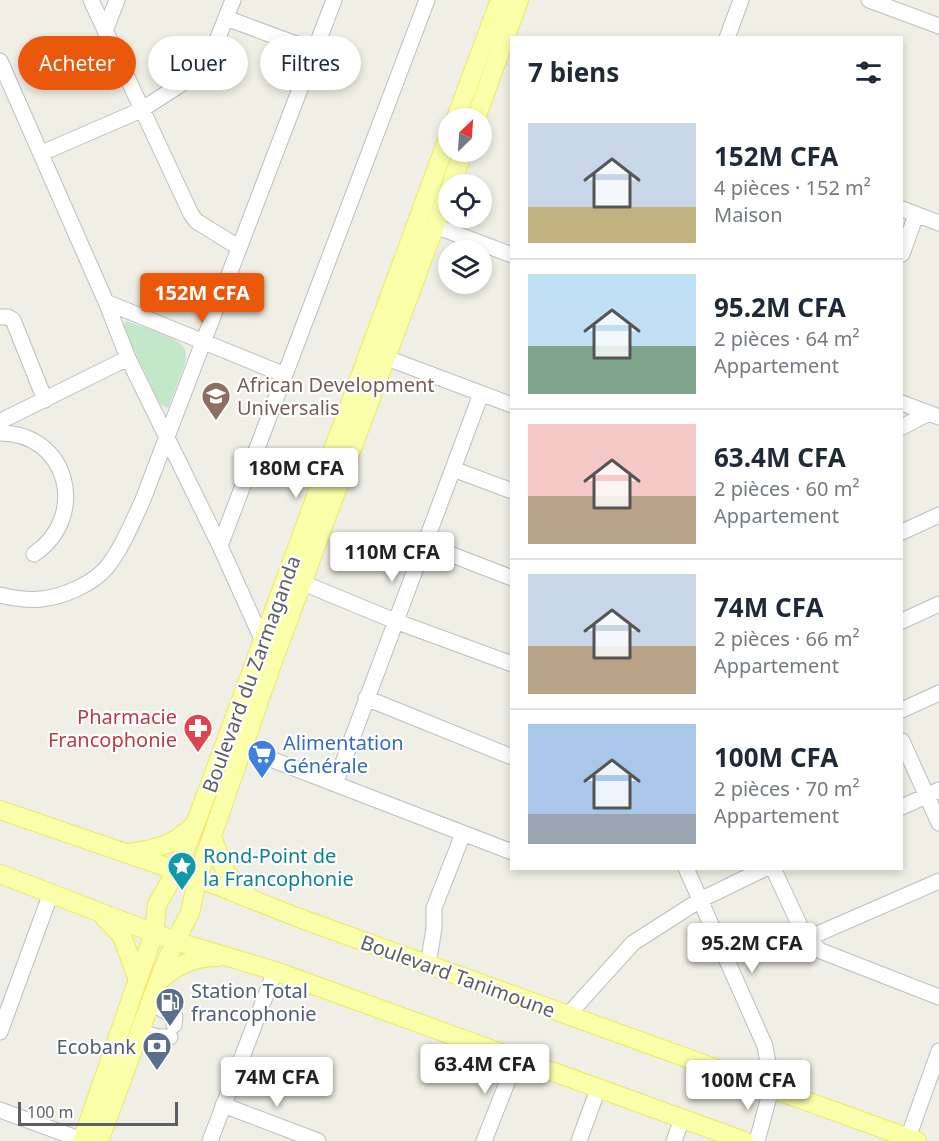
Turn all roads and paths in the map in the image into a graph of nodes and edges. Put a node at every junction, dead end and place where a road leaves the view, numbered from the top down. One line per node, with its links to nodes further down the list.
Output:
1 (91, 0): 12 (street)
2 (117, 0): 12 (street)
3 (233, 0): 10 (street)
4 (334, 0): 14 (street)
5 (427, 0): 38 (street)
6 (500, 0): 21 (main road)
7 (519, 0): 15 (main road)
8 (741, 0): 16 (street)
9 (869, 0): 11 (street)
10 (226, 18): 13 (street); 23 (street)
11 (939, 26)
12 (105, 31): 23 (street)
13 (275, 36)
14 (321, 36)
15 (511, 36)
16 (728, 36)
17 (510, 39): 19 (main road)
18 (0, 61): 24 (street)
19 (505, 61): 22 (main road)
20 (300, 90): 30 (street)
21 (460, 108)
22 (481, 108)
23 (141, 110): 24 (street); 30 (street)
24 (42, 153): 33 (street)
25 (439, 162): 61 (main road, Boulevard du Zarmaganda)
26 (909, 212): 28 (street); 31 (street)
27 (438, 218): 29 (main road, Boulevard du Zarmaganda)
28 (939, 223)
29 (435, 226): 32 (street); 37 (main road, Boulevard du Zarmaganda)
30 (238, 247): 35 (street)
31 (903, 248)
32 (510, 254)
33 (106, 302): 35 (street); 36 (street)
34 (0, 316): 40 (street)
35 (202, 342): 38 (street); 47 (street)
36 (128, 358): 40 (street); 47 (street)
37 (387, 358): 39 (street); 56 (main road, Boulevard du Zarmaganda)
38 (285, 375): 53 (street)
39 (481, 394): 42 (street); 48 (street)
40 (45, 400): 44 (street)
41 (903, 403): 43 (street)
42 (510, 404)
43 (934, 415): 45 (street)
44 (0, 423)
45 (903, 426)
46 (0, 433): 54 (street)
47 (166, 439): 53 (street); 57 (street)
48 (453, 469): 49 (street); 52 (street)
49 (510, 490)
50 (939, 515): 51 (street)
51 (903, 532)
52 (424, 543): 55 (street); 59 (street)
53 (220, 546): 61 (street)
54 (34, 554)
55 (510, 577)
56 (303, 583): 59 (street); 62 (main road, Boulevard du Zarmaganda)
57 (0, 595)
58 (939, 604): 60 (street)
59 (395, 621): 63 (street); 65 (street)
60 (903, 621)
61 (263, 642): 62 (street); 75 (main road, Boulevard du Zarmaganda)
62 (273, 661): 68 (main road, Boulevard du Zarmaganda)
63 (510, 663)
64 (939, 693): 66 (street)
65 (366, 698): 69 (street); 70 (street)
66 (903, 710)
67 (903, 743): 71 (street)
68 (243, 747): 70 (street); 77 (main road, Boulevard du Zarmaganda)
69 (510, 756)
70 (335, 784): 76 (street)
71 (933, 793): 72 (street); 74 (street)
72 (903, 807)
73 (0, 810): 79 (main road, Boulevard Tanimoune)
74 (939, 823)
75 (195, 825): 79 (main road); 83 (main road, Boulevard du Zarmaganda)
76 (463, 834): 78 (street); 95 (street)
77 (212, 837): 85 (main road, Boulevard du Zarmaganda); 89 (main road)
78 (510, 851)
79 (126, 853): 83 (main road, Boulevard Tanimoune)
80 (687, 870): 88 (street)
81 (762, 870): 88 (street)
82 (774, 870): 92 (street)
83 (176, 871): 85 (main road, Boulevard Tanimoune); 91 (main road, Boulevard du Zarmaganda)
84 (0, 874): 87 (main road)
85 (198, 879): 89 (main road, Boulevard Tanimoune); 93 (main road, Boulevard du Zarmaganda)
86 (939, 881): 92 (street)
87 (51, 893): 90 (main road); 100 (street)
88 (700, 900): 102 (street); 108 (street)
89 (257, 902): 95 (main road, Boulevard Tanimoune)
90 (98, 912): 91 (main road); 97 (main road)
91 (154, 933): 93 (main road); 97 (main road, Boulevard du Zarmaganda)
92 (806, 939): 99 (street)
93 (175, 941): 94 (main road); 98 (main road, Boulevard du Zarmaganda)
94 (228, 958): 96 (main road); 98 (main road)
95 (428, 965): 102 (main road, Boulevard Tanimoune)
96 (275, 971): 106 (main road); 109 (street)
97 (138, 980): 114 (main road, Boulevard du Zarmaganda)
98 (158, 982): 101 (main road, Boulevard du Zarmaganda)
99 (939, 997)
100 (5, 1002): 103 (street)
101 (150, 1002): 104 (main road, Boulevard du Zarmaganda); 104 (street)
102 (568, 1015): 108 (main road, Boulevard Tanimoune)
103 (0, 1032)
104 (141, 1032): 114 (main road, Boulevard du Zarmaganda)
105 (939, 1051): 113 (street)
106 (516, 1060): 107 (main road); 117 (street)
107 (598, 1089): 111 (main road); 118 (street)
108 (771, 1089): 113 (main road, Boulevard Tanimoune); 121 (street)
109 (223, 1105): 112 (street); 115 (street)
110 (0, 1110): 114 (street)
111 (682, 1119): 119 (street); 120 (main road)
112 (298, 1138): 116 (street)
113 (912, 1140)
114 (88, 1141)
115 (210, 1141)
116 (318, 1141)
117 (484, 1141)
118 (579, 1141)
119 (674, 1141)
120 (744, 1141)
121 (757, 1141)

